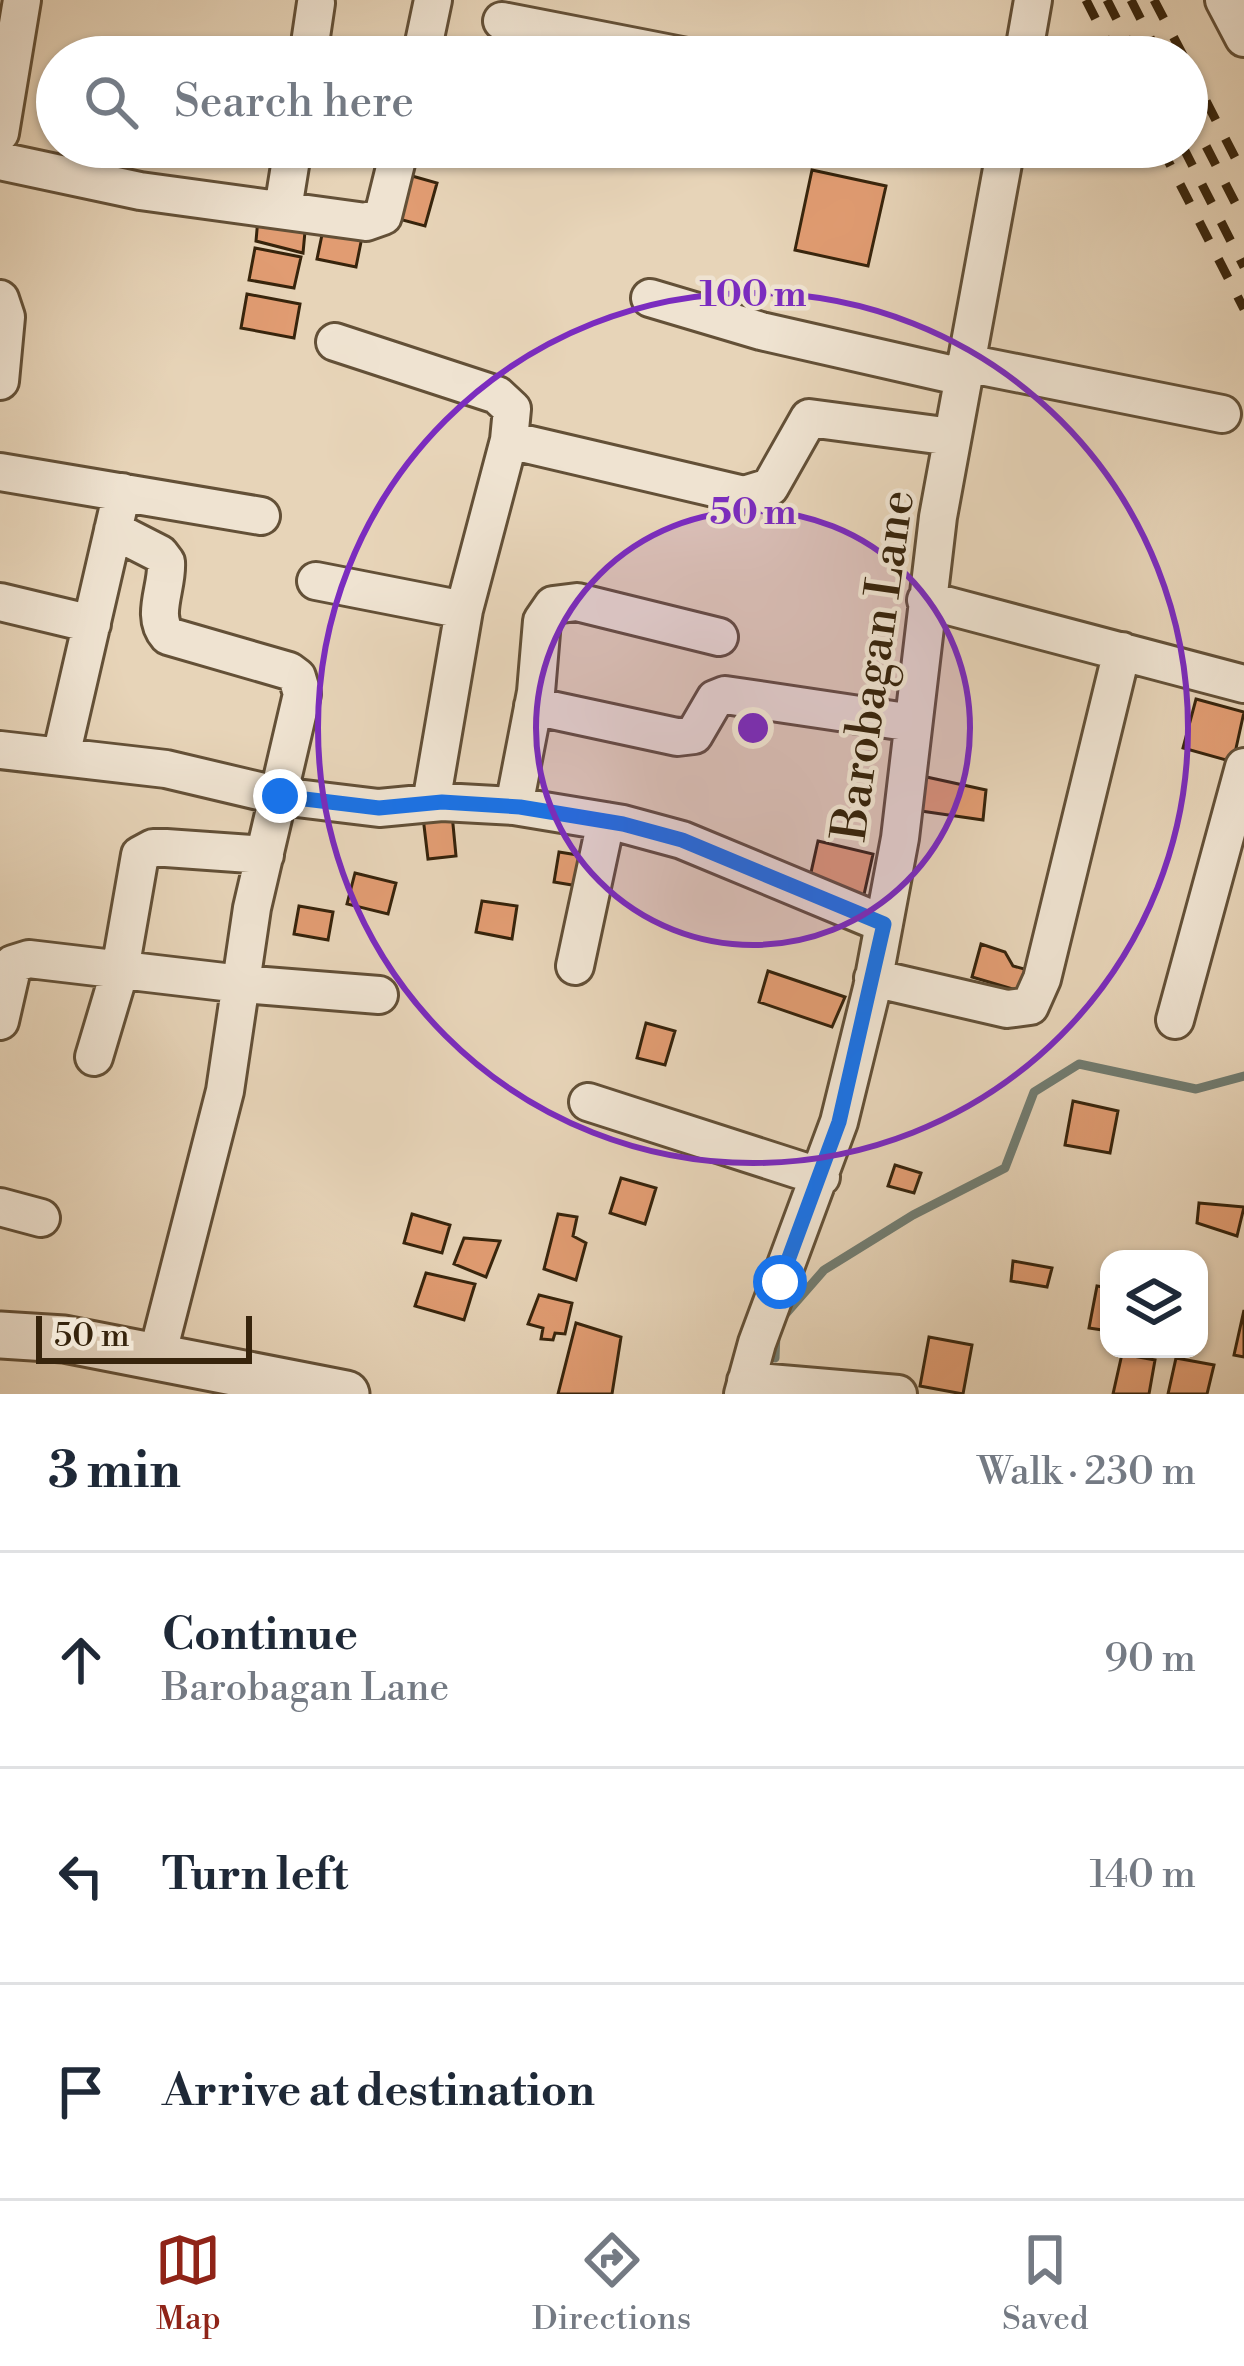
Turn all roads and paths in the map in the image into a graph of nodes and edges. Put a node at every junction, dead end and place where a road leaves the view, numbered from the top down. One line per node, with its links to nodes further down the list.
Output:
1 (22, 0): 12 (street)
2 (433, 0): 8 (street)
3 (1033, 0): 10 (street)
4 (1224, 0): 11 (street)
5 (316, 3): 7 (street)
6 (502, 21): 9 (street)
7 (311, 36)
8 (425, 36)
9 (579, 36)
10 (1027, 36)
11 (1244, 38)
12 (6, 60): 13 (street)
13 (0, 133)
14 (0, 160): 15 (street)
15 (36, 168)
16 (37, 168): 20 (street)
17 (290, 168): 20 (street)
18 (396, 168): 20 (street)
19 (1002, 168): 24 (street, Barobagan Lane)
20 (284, 209)
21 (0, 298): 25 (street)
22 (650, 298): 24 (street)
23 (335, 342): 28 (street)
24 (964, 370): 26 (street); 27 (street, Barobagan Lane)
25 (0, 381)
26 (1222, 414)
27 (952, 437): 28 (street); 34 (street, Barobagan Lane)
28 (509, 440): 36 (street)
29 (0, 472): 30 (street)
30 (122, 492): 31 (street); 32 (street)
31 (261, 517)
32 (113, 530): 37 (street); 46 (street)
33 (316, 581): 36 (street)
34 (926, 600): 39 (street); 42 (street, Barobagan Lane)
35 (0, 602): 37 (street)
36 (464, 610): 47 (street)
37 (92, 624): 44 (street)
38 (719, 637): 41 (street)
39 (1122, 651): 40 (street); 55 (street)
40 (1244, 684)
41 (533, 706): 42 (street); 48 (street)
42 (913, 723): 52 (street, Barobagan Lane)
43 (0, 750): 44 (street)
44 (61, 756): 46 (street)
45 (1244, 767): 51 (street)
46 (280, 796): 47 (street); 50 (street)
47 (431, 803): 48 (street)
48 (514, 806): 49 (street)
49 (606, 821): 52 (street); 53 (street)
50 (265, 855): 54 (street); 56 (street)
51 (1233, 858): 58 (street)
52 (884, 924): 55 (street, Barobagan Lane)
53 (575, 966)
54 (121, 970): 56 (street); 59 (street); 60 (street)
55 (873, 978): 62 (street, Barobagan Lane)
56 (242, 984): 57 (street); 66 (street)
57 (379, 994)
58 (1175, 1020)
59 (0, 1021)
60 (94, 1057)
61 (587, 1102): 62 (street)
62 (820, 1177): 67 (street, Barobagan Lane)
63 (0, 1207): 64 (street)
64 (40, 1218)
65 (0, 1335): 66 (street)
66 (157, 1356): 68 (street)
67 (745, 1387): 69 (street)
68 (346, 1394)
69 (898, 1394)

